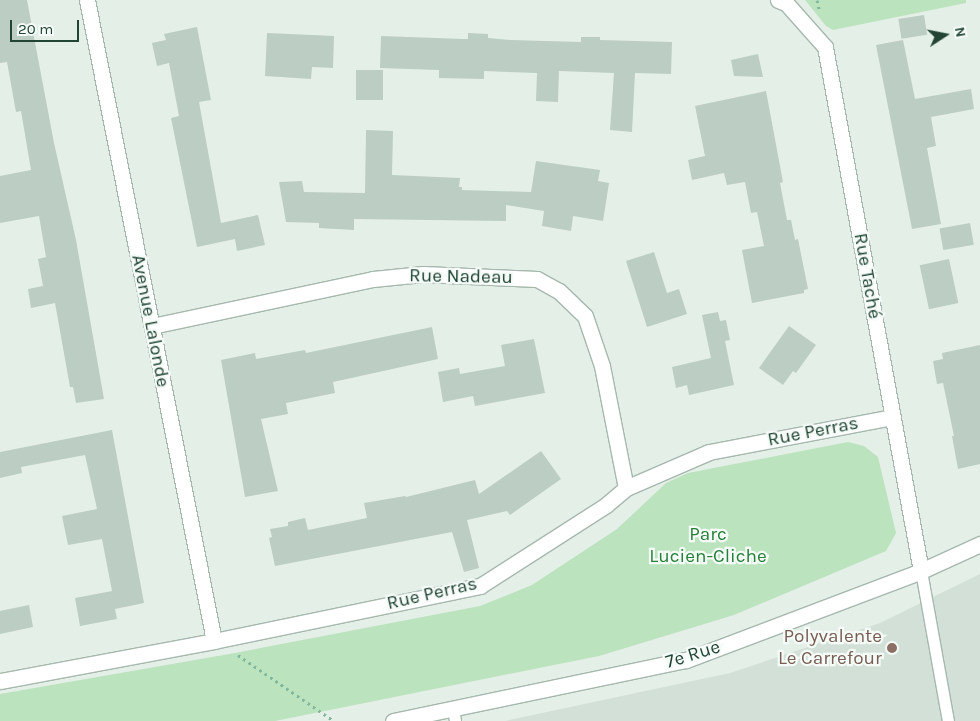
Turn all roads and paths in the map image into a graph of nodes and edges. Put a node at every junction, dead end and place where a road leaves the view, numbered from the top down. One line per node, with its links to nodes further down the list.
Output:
1 (88, 0): 3 (street, Avenue Lalonde)
2 (778, 0): 4 (street, Rue Taché)
3 (152, 326): 5 (street, Rue Nadeau); 8 (street, Avenue Lalonde)
4 (892, 417): 5 (street, Rue Perras); 7 (street, Rue Taché)
5 (626, 488): 8 (street, Rue Perras)
6 (980, 544): 7 (street, 7e Rue)
7 (921, 571): 10 (street, 7e Rue); 13 (lane)
8 (214, 641): 9 (street, Rue Perras); 12 (path)
9 (0, 681)
10 (454, 715): 11 (street, 7e Rue)
11 (401, 720)
12 (334, 721)
13 (948, 721)

